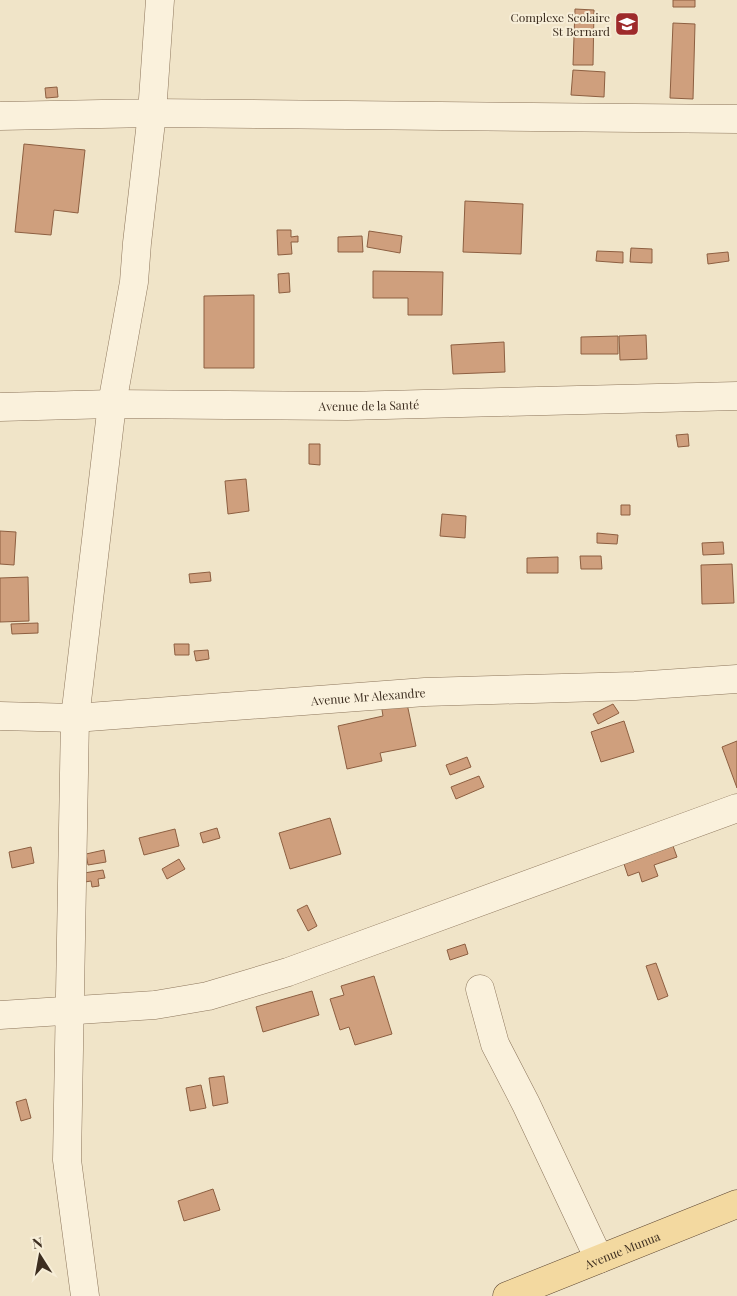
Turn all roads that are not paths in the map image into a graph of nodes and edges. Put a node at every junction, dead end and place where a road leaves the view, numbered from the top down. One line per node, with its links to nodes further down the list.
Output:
1 (160, 0): 2 (street)
2 (152, 113): 3 (street); 4 (street); 6 (street)
3 (0, 116)
4 (737, 119)
5 (737, 396): 6 (street, Avenue de la Santé)
6 (112, 404): 7 (street, Avenue de la Santé); 10 (street)
7 (0, 407)
8 (737, 679): 10 (street, Avenue Mr Alexandre)
9 (0, 716): 10 (street, Avenue Mr Alexandre)
10 (75, 718): 13 (street)
11 (737, 808): 13 (street)
12 (480, 989): 16 (street)
13 (70, 1011): 14 (street); 17 (street)
14 (0, 1015)
15 (737, 1204): 16 (main road, Avenue Munua)
16 (598, 1259): 18 (main road, Avenue Munua)
17 (85, 1296)
18 (507, 1296)

